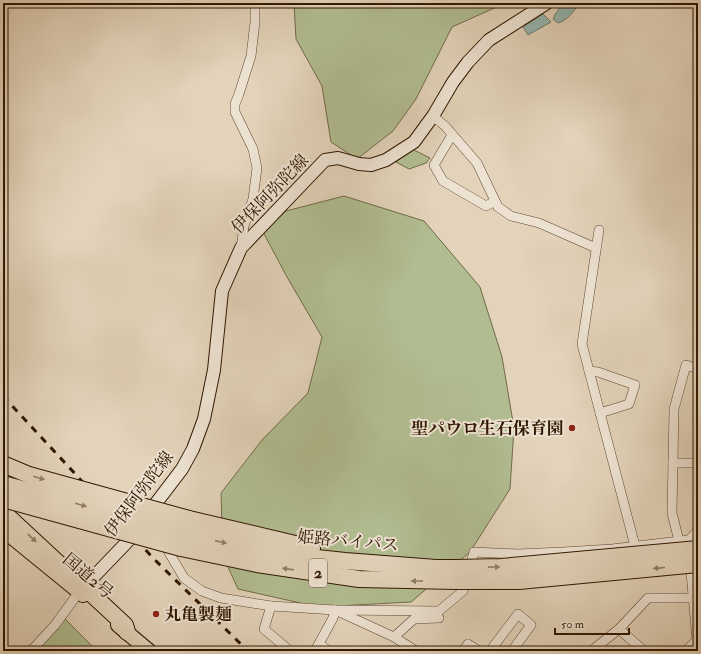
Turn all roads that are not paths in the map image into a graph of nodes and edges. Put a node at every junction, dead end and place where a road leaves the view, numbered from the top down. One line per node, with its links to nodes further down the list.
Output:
1 (255, 3): 7 (street)
2 (547, 3): 3 (main road, 伊保阿弥陀線)
3 (433, 116): 4 (street); 7 (main road, 伊保阿弥陀線)
4 (452, 135): 5 (street); 5 (street)
5 (495, 201): 8 (street)
6 (599, 230): 8 (street)
7 (241, 248): 16 (main road, 伊保阿弥陀線)
8 (596, 248): 10 (street)
9 (698, 369): 12 (street)
10 (589, 371): 11 (street); 11 (street)
11 (600, 413): 24 (street)
12 (673, 463): 13 (street); 22 (street)
13 (698, 463)
14 (3, 464): 21 (highway, one-way to 21, bridge)
15 (3, 484): 21 (highway, 姫路バイパス / 2, one-way to 21, bridge)
16 (161, 498): 28 (main road, 伊保阿弥陀線); 30 (street)
17 (3, 499): 21 (highway, 姫路バイパス / 2, bridge)
18 (3, 512): 28 (highway, one-way to 28)
19 (3, 530): 28 (highway, 国道2号)
20 (698, 530): 23 (street)
21 (184, 533): 26 (highway, 姫路バイパス / 2, one-way to 26); 26 (highway, 姫路バイパス / 2, one-way to 21)
22 (679, 541): 23 (street); 24 (street)
23 (694, 545): 26 (highway, 姫路バイパス / 2, one-way to 23, bridge); 27 (street)
24 (636, 546): 31 (street)
25 (698, 564): 26 (highway, 姫路バイパス / 2, one-way to 26, bridge)
26 (456, 574)
27 (695, 582): 29 (street)
28 (82, 590): 35 (highway); 38 (street)
29 (692, 598): 32 (street); 34 (street)
30 (271, 606): 31 (street); 40 (street)
31 (335, 610): 36 (street); 37 (street)
32 (696, 610): 49 (street)
33 (439, 618): 36 (street)
34 (619, 630): 47 (street); 48 (street)
35 (127, 632): 39 (highway)
36 (394, 637): 42 (street)
37 (317, 647): 41 (street)
38 (31, 651)
39 (148, 651)
40 (290, 651)
41 (329, 651)
42 (416, 651)
43 (463, 651): 44 (street)
44 (479, 651)
45 (490, 651): 46 (street)
46 (512, 651)
47 (592, 651)
48 (644, 651)
49 (686, 651)

